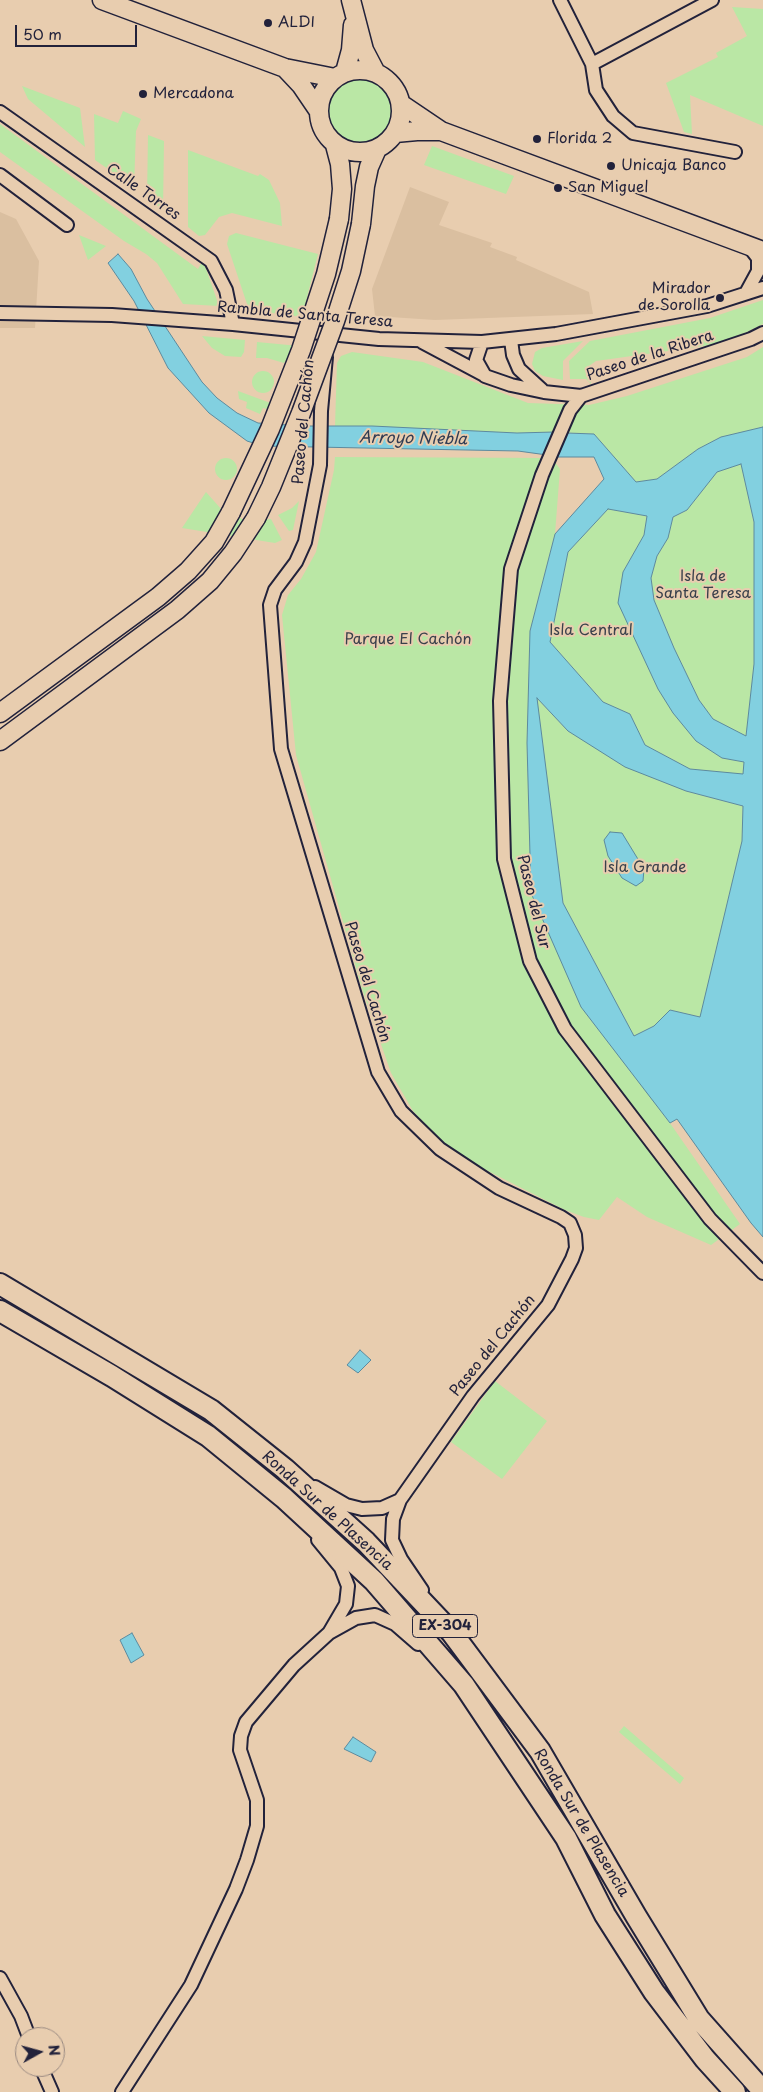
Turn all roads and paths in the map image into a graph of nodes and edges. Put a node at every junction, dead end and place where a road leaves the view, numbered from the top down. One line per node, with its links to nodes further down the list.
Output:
1 (102, 0): 6 (main road)
2 (560, 0): 5 (street)
3 (712, 0): 5 (street)
4 (352, 7): 7 (main road); 8 (main road)
5 (592, 64): 16 (street)
6 (284, 68): 8 (main road); 10 (main road)
7 (376, 73): 8 (main road); 9 (main road)
8 (340, 75): 10 (main road)
9 (401, 104): 12 (main road); 13 (main road)
10 (318, 110): 14 (main road)
11 (0, 112): 23 (street, Calle Torres)
12 (442, 131): 13 (main road); 19 (main road)
13 (395, 133): 15 (main road)
14 (335, 145): 15 (main road); 32 (main road, bridge)
15 (377, 149): 33 (main road, bridge)
16 (735, 152)
17 (0, 176): 18 (street)
18 (67, 225)
19 (758, 248): 21 (street)
20 (763, 288): 21 (street, Rambla de Santa Teresa)
21 (746, 293): 26 (street, Rambla de Santa Teresa)
22 (0, 313): 23 (street, Rambla de Santa Teresa)
23 (233, 324): 25 (street, Rambla de Santa Teresa)
24 (763, 333): 31 (street, Paseo de la Ribera)
25 (328, 335): 27 (street, Rambla de Santa Teresa); 39 (street, Paseo del Cachón)
26 (512, 340): 28 (street, Rambla de Santa Teresa); 30 (street)
27 (420, 341): 28 (street, Rambla de Santa Teresa); 29 (street, Rambla de Santa Teresa)
28 (482, 342): 29 (street)
29 (485, 376): 30 (street, Rambla de Santa Teresa)
30 (544, 392): 31 (street, Paseo de la Ribera)
31 (581, 396): 34 (street, Paseo del Sur)
32 (0, 713)
33 (0, 740)
34 (763, 1273)
35 (0, 1284): 37 (main road, Ronda Sur de Plasencia / EX-304)
36 (0, 1311): 38 (main road, Ronda Sur de Plasencia / EX-304)
37 (285, 1469): 39 (street); 41 (main road, Ronda Sur de Plasencia / EX-304)
38 (284, 1498): 40 (street); 42 (main road, Ronda Sur de Plasencia / EX-304)
39 (400, 1500): 41 (street, Paseo del Cachón)
40 (329, 1633): 42 (street); 48 (street)
41 (452, 1633): 46 (main road, Ronda Sur de Plasencia / EX-304)
42 (464, 1685): 49 (main road, Ronda Sur de Plasencia / EX-304)
43 (0, 1978): 44 (street)
44 (25, 2027)
45 (46, 2077): 47 (street)
46 (763, 2091)
47 (52, 2092)
48 (122, 2092)
49 (735, 2092)

